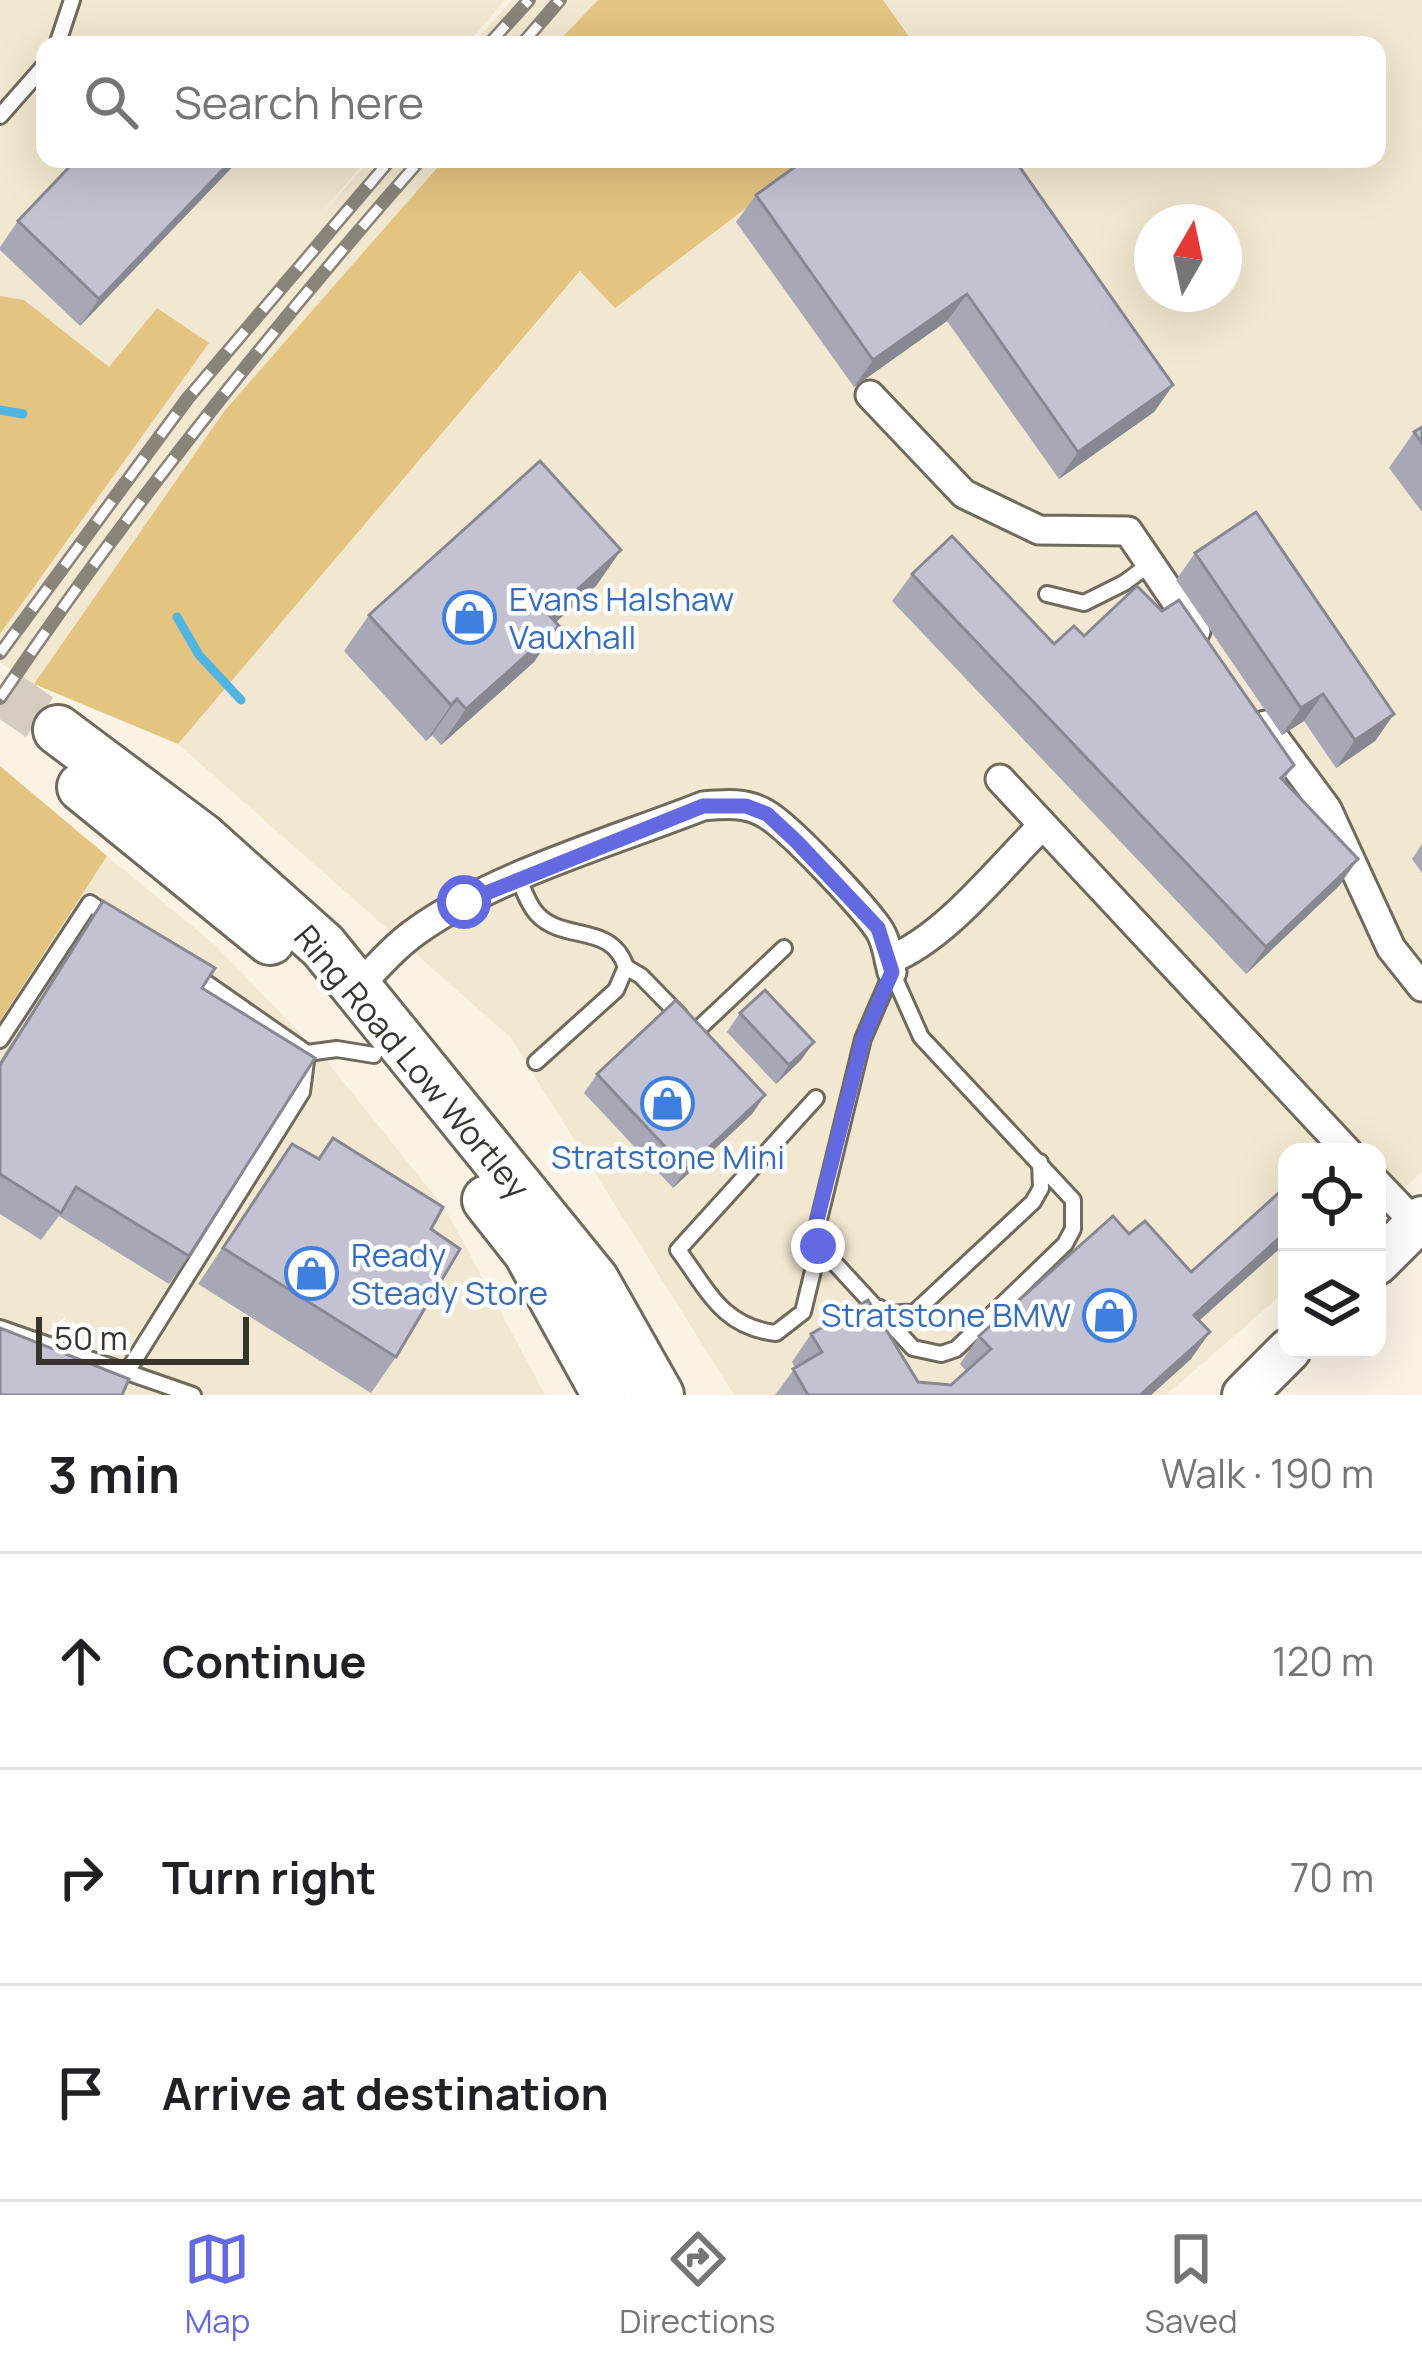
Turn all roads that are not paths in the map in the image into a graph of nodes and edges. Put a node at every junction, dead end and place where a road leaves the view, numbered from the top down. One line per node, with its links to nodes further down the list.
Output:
1 (72, 0): 2 (lane)
2 (60, 36)
3 (36, 75): 4 (lane)
4 (0, 116)
5 (870, 395): 6 (street)
6 (1150, 564): 7 (lane); 8 (street)
7 (1047, 594)
8 (1214, 656)
9 (1243, 694): 18 (street)
10 (1000, 779): 11 (street)
11 (1043, 825): 16 (street); 27 (street)
12 (519, 879): 16 (street); 17 (lane); 19 (street)
13 (127, 928): 21 (lane)
14 (784, 948): 20 (lane)
15 (182, 966): 23 (lane)
16 (891, 966): 28 (lane); 31 (lane)
17 (626, 967): 20 (lane); 25 (lane)
18 (1422, 987)
19 (357, 988): 24 (highway, Ring Road Low Wortley); 39 (highway, Ring Road Low Wortley)
20 (695, 1032): 22 (lane)
21 (0, 1040)
22 (707, 1045)
23 (307, 1053): 24 (lane); 36 (lane)
24 (374, 1055): 38 (highway, Ring Road Low Wortley)
25 (536, 1062)
26 (816, 1098): 31 (lane)
27 (1340, 1143)
28 (1040, 1162): 33 (lane); 33 (lane)
29 (1386, 1191): 30 (street)
30 (1419, 1221): 32 (main road)
31 (818, 1246): 33 (lane)
32 (1386, 1254)
33 (874, 1305)
34 (0, 1328): 36 (lane)
35 (1280, 1359): 40 (main road)
36 (127, 1372): 37 (lane)
37 (193, 1395)
38 (607, 1395)
39 (659, 1395)
40 (1244, 1395)

